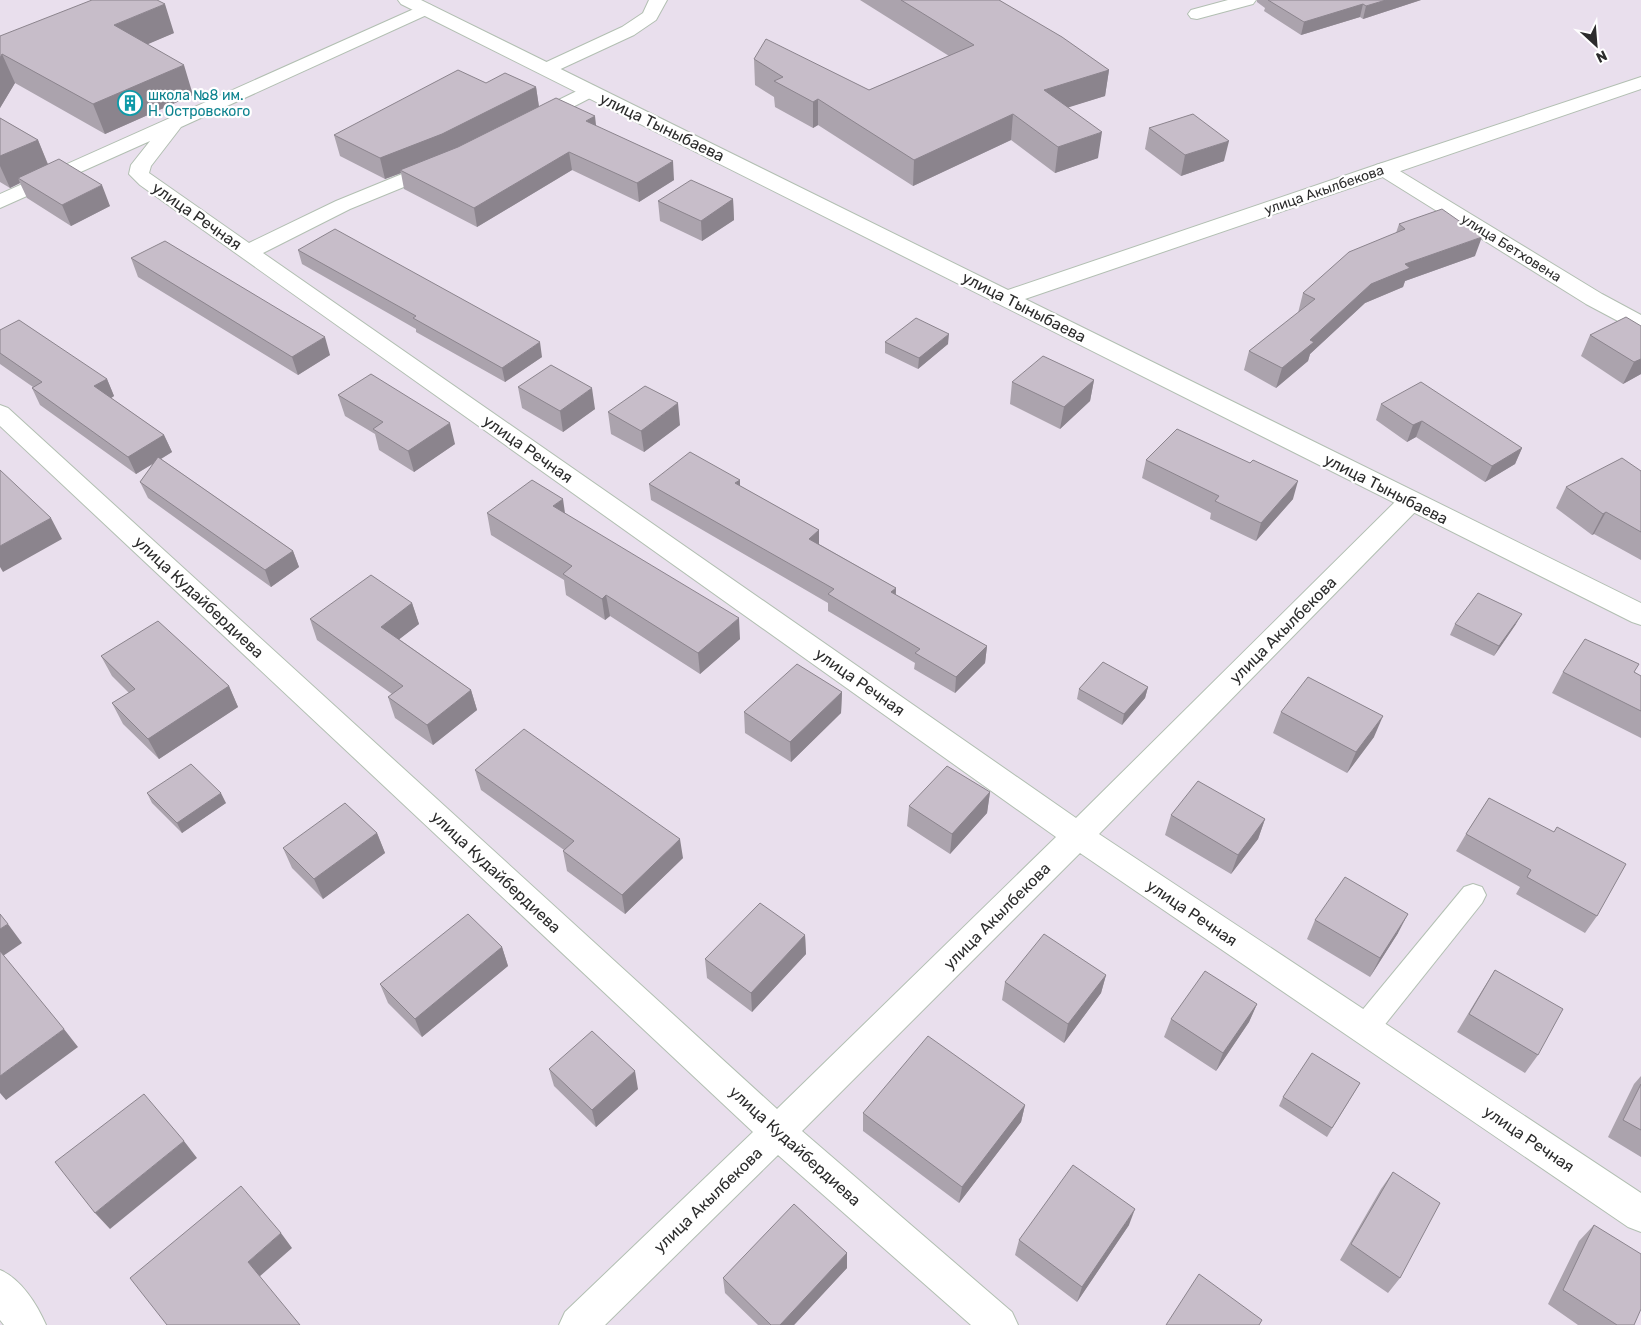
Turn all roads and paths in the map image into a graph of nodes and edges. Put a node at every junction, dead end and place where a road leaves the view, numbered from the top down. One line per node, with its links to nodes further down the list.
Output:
1 (658, 0): 5 (street)
2 (1247, 0): 4 (street)
3 (416, 4): 5 (street, улица Тыныбаева); 8 (street)
4 (1197, 14)
5 (546, 69): 7 (street, улица Тыныбаева)
6 (1641, 83): 11 (street, улица Акылбекова)
7 (589, 90): 9 (street); 14 (street, улица Тыныбаева)
8 (175, 122): 12 (street); 13 (street, улица Речная)
9 (513, 130)
10 (454, 160): 13 (street)
11 (1383, 169): 14 (street, улица Акылбекова); 15 (street, улица Бетховена)
12 (0, 202)
13 (248, 252): 19 (street, улица Речная)
14 (1007, 298): 17 (street, улица Тыныбаева)
15 (1641, 324)
16 (0, 413): 22 (street, улица Кудайбердиева)
17 (1410, 502): 18 (street, улица Тыныбаева); 19 (street, улица Акылбекова)
18 (1641, 615)
19 (1078, 836): 21 (street, улица Речная); 22 (street, улица Акылбекова)
20 (1473, 895): 21 (lane)
21 (1364, 1028): 23 (street, улица Речная)
22 (778, 1133): 26 (street, улица Акылбекова); 27 (street, улица Кудайбердиева)
23 (1641, 1214)
24 (0, 1289): 25 (street)
25 (27, 1325)
26 (578, 1325)
27 (999, 1325)

